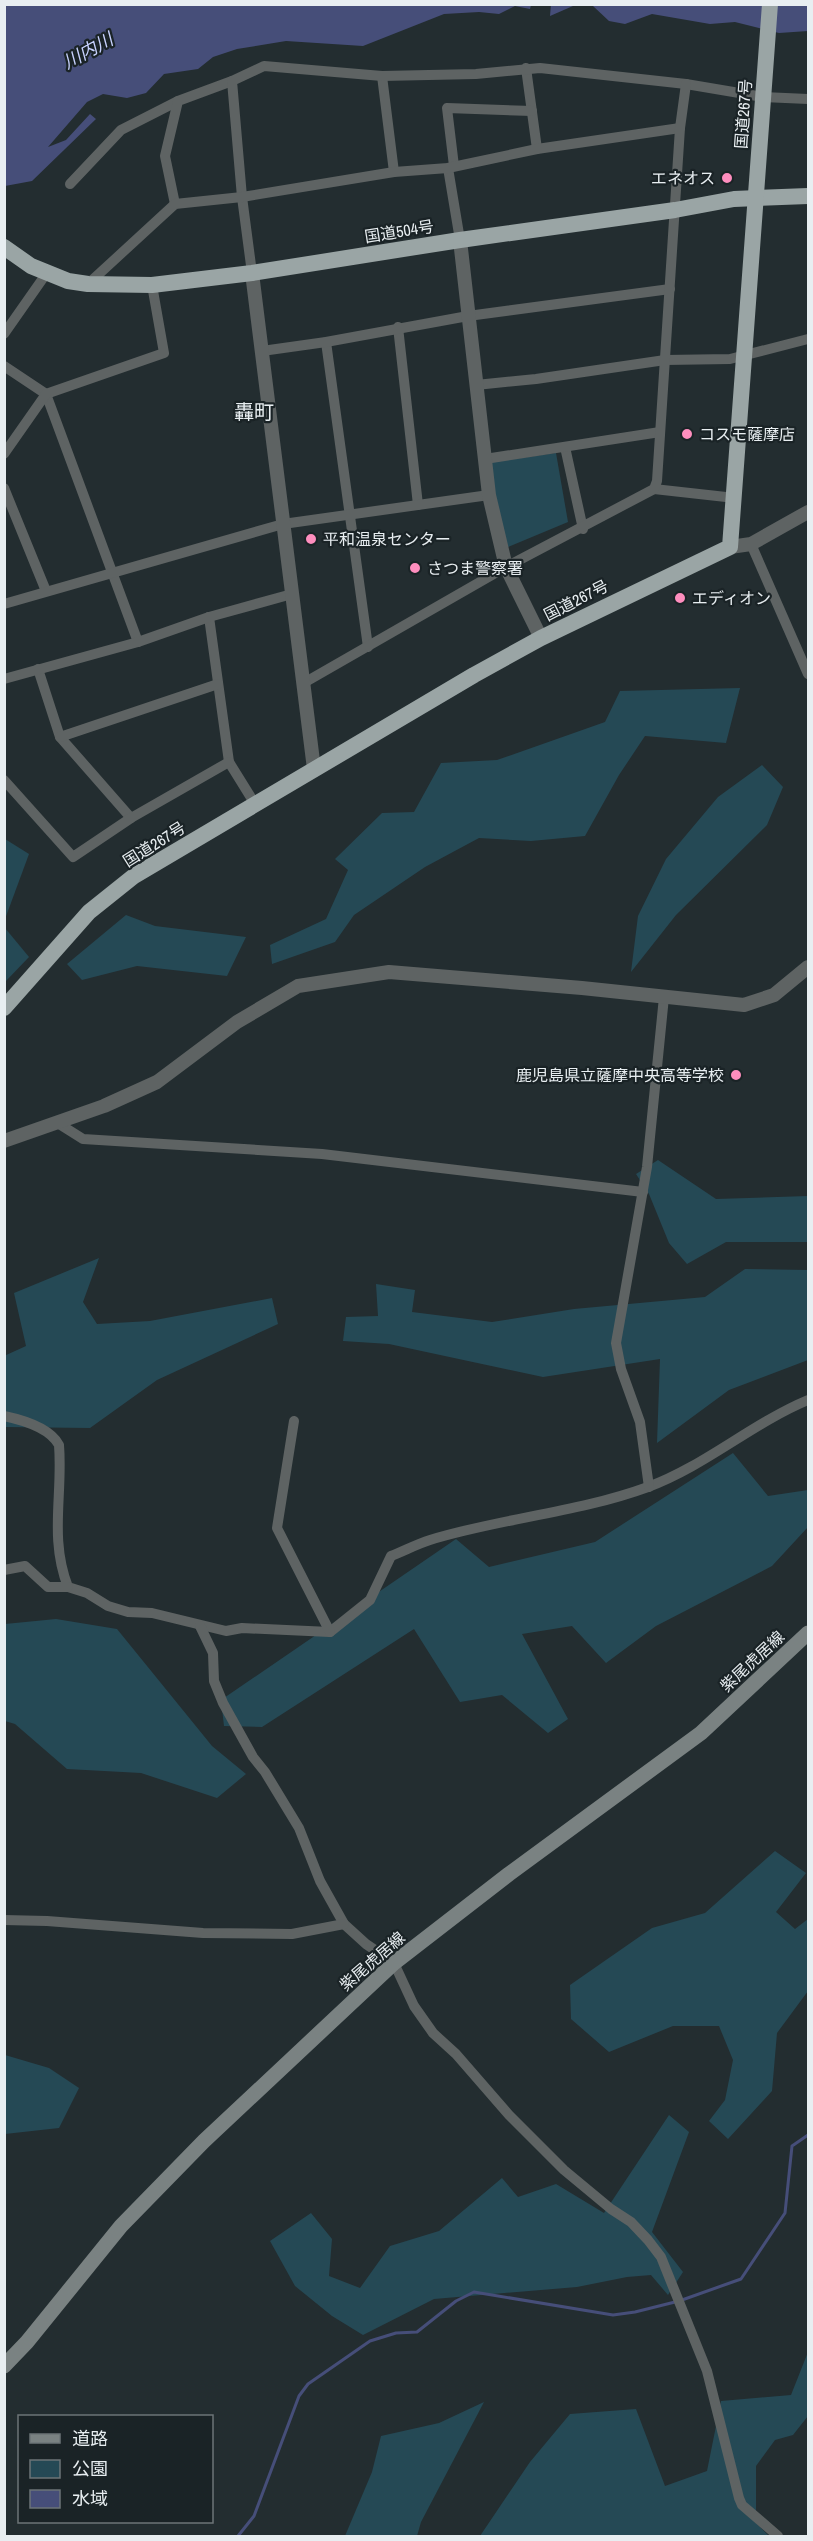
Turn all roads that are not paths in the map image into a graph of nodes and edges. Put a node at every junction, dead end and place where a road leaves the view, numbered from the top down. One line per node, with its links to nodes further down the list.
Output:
1 (770, 4): 6 (highway, 国道267号)
2 (526, 68): 3 (street); 5 (street); 9 (street)
3 (382, 76): 4 (street); 13 (street)
4 (232, 81): 8 (street); 16 (street)
5 (686, 84): 6 (street); 10 (street)
6 (763, 92): 7 (street); 17 (highway, 国道267号)
7 (808, 99)
8 (178, 100): 14 (street); 18 (street)
9 (532, 111): 11 (street); 12 (street)
10 (680, 128): 11 (street); 19 (street)
11 (537, 149): 12 (street)
12 (451, 167): 13 (street); 20 (street)
13 (394, 172): 16 (street)
14 (70, 184)
15 (808, 196): 17 (highway, 国道504号)
16 (242, 197): 18 (street); 22 (street)
17 (755, 197): 19 (highway, 国道504号); 33 (highway, 国道267号)
18 (175, 204): 24 (street)
19 (675, 210): 20 (highway, 国道504号); 26 (street)
20 (460, 240): 22 (highway, 国道504号); 27 (street)
21 (7, 248): 23 (highway, 国道504号)
22 (252, 273): 25 (highway, 国道504号); 32 (street)
23 (45, 274): 24 (highway, 国道504号); 29 (street)
24 (88, 284): 25 (highway, 国道504号)
25 (152, 285): 37 (street)
26 (670, 289): 27 (street); 34 (street)
27 (468, 316): 28 (street); 36 (street)
28 (398, 327): 31 (street); 46 (street)
29 (4, 334)
30 (808, 339): 33 (street)
31 (326, 342): 32 (street); 48 (street)
32 (262, 351): 49 (street)
33 (744, 357): 34 (street); 45 (highway, 国道267号)
34 (665, 360): 36 (street); 38 (street)
35 (4, 366): 37 (street)
36 (476, 385): 41 (street)
37 (46, 394): 40 (street); 54 (street)
38 (660, 432): 39 (street); 43 (street)
39 (565, 447): 41 (street); 50 (street)
40 (4, 454)
41 (485, 459): 44 (street)
42 (4, 488): 55 (street)
43 (654, 489): 45 (street); 50 (street)
44 (489, 495): 46 (street); 53 (street)
45 (735, 498): 52 (highway, 国道267号)
46 (418, 506): 48 (street)
47 (808, 512): 51 (street)
48 (350, 513): 49 (street); 61 (street)
49 (284, 524): 54 (street); 56 (street)
50 (583, 529): 53 (street)
51 (751, 544): 52 (street); 63 (street)
52 (730, 547): 59 (highway, 国道267号)
53 (506, 567): 59 (street); 61 (street)
54 (113, 574): 55 (street); 60 (street)
55 (46, 591): 57 (street)
56 (292, 594): 58 (street); 66 (street)
57 (4, 604)
58 (209, 617): 60 (street); 65 (street)
59 (541, 638): 69 (highway, 国道267号)
60 (138, 642): 62 (street)
61 (368, 647): 66 (street)
62 (38, 669): 64 (street); 67 (street)
63 (808, 674)
64 (4, 679)
65 (218, 684): 67 (street); 68 (street)
66 (302, 684): 69 (street)
67 (60, 737): 72 (street)
68 (229, 762): 71 (street); 72 (street)
69 (314, 769): 71 (highway, 国道267号)
70 (4, 780): 72 (street)
71 (255, 804): 75 (highway, 国道267号)
72 (130, 818)
73 (808, 967): 74 (street)
74 (664, 997): 76 (street); 78 (street)
75 (4, 1008)
76 (56, 1122): 77 (street); 78 (street)
77 (4, 1141)
78 (643, 1192): 82 (street)
79 (808, 1400): 82 (street)
80 (4, 1416): 84 (street)
81 (294, 1421): 86 (street)
82 (649, 1487): 86 (street)
83 (4, 1570): 84 (street)
84 (68, 1587): 85 (street)
85 (201, 1626): 86 (street); 89 (street)
86 (330, 1632)
87 (808, 1633): 90 (main road, 紫尾虎居線)
88 (4, 1920): 89 (street)
89 (344, 1924): 90 (street)
90 (394, 1963): 91 (main road, 紫尾虎居線); 92 (street)
91 (4, 2366)
92 (778, 2536)

